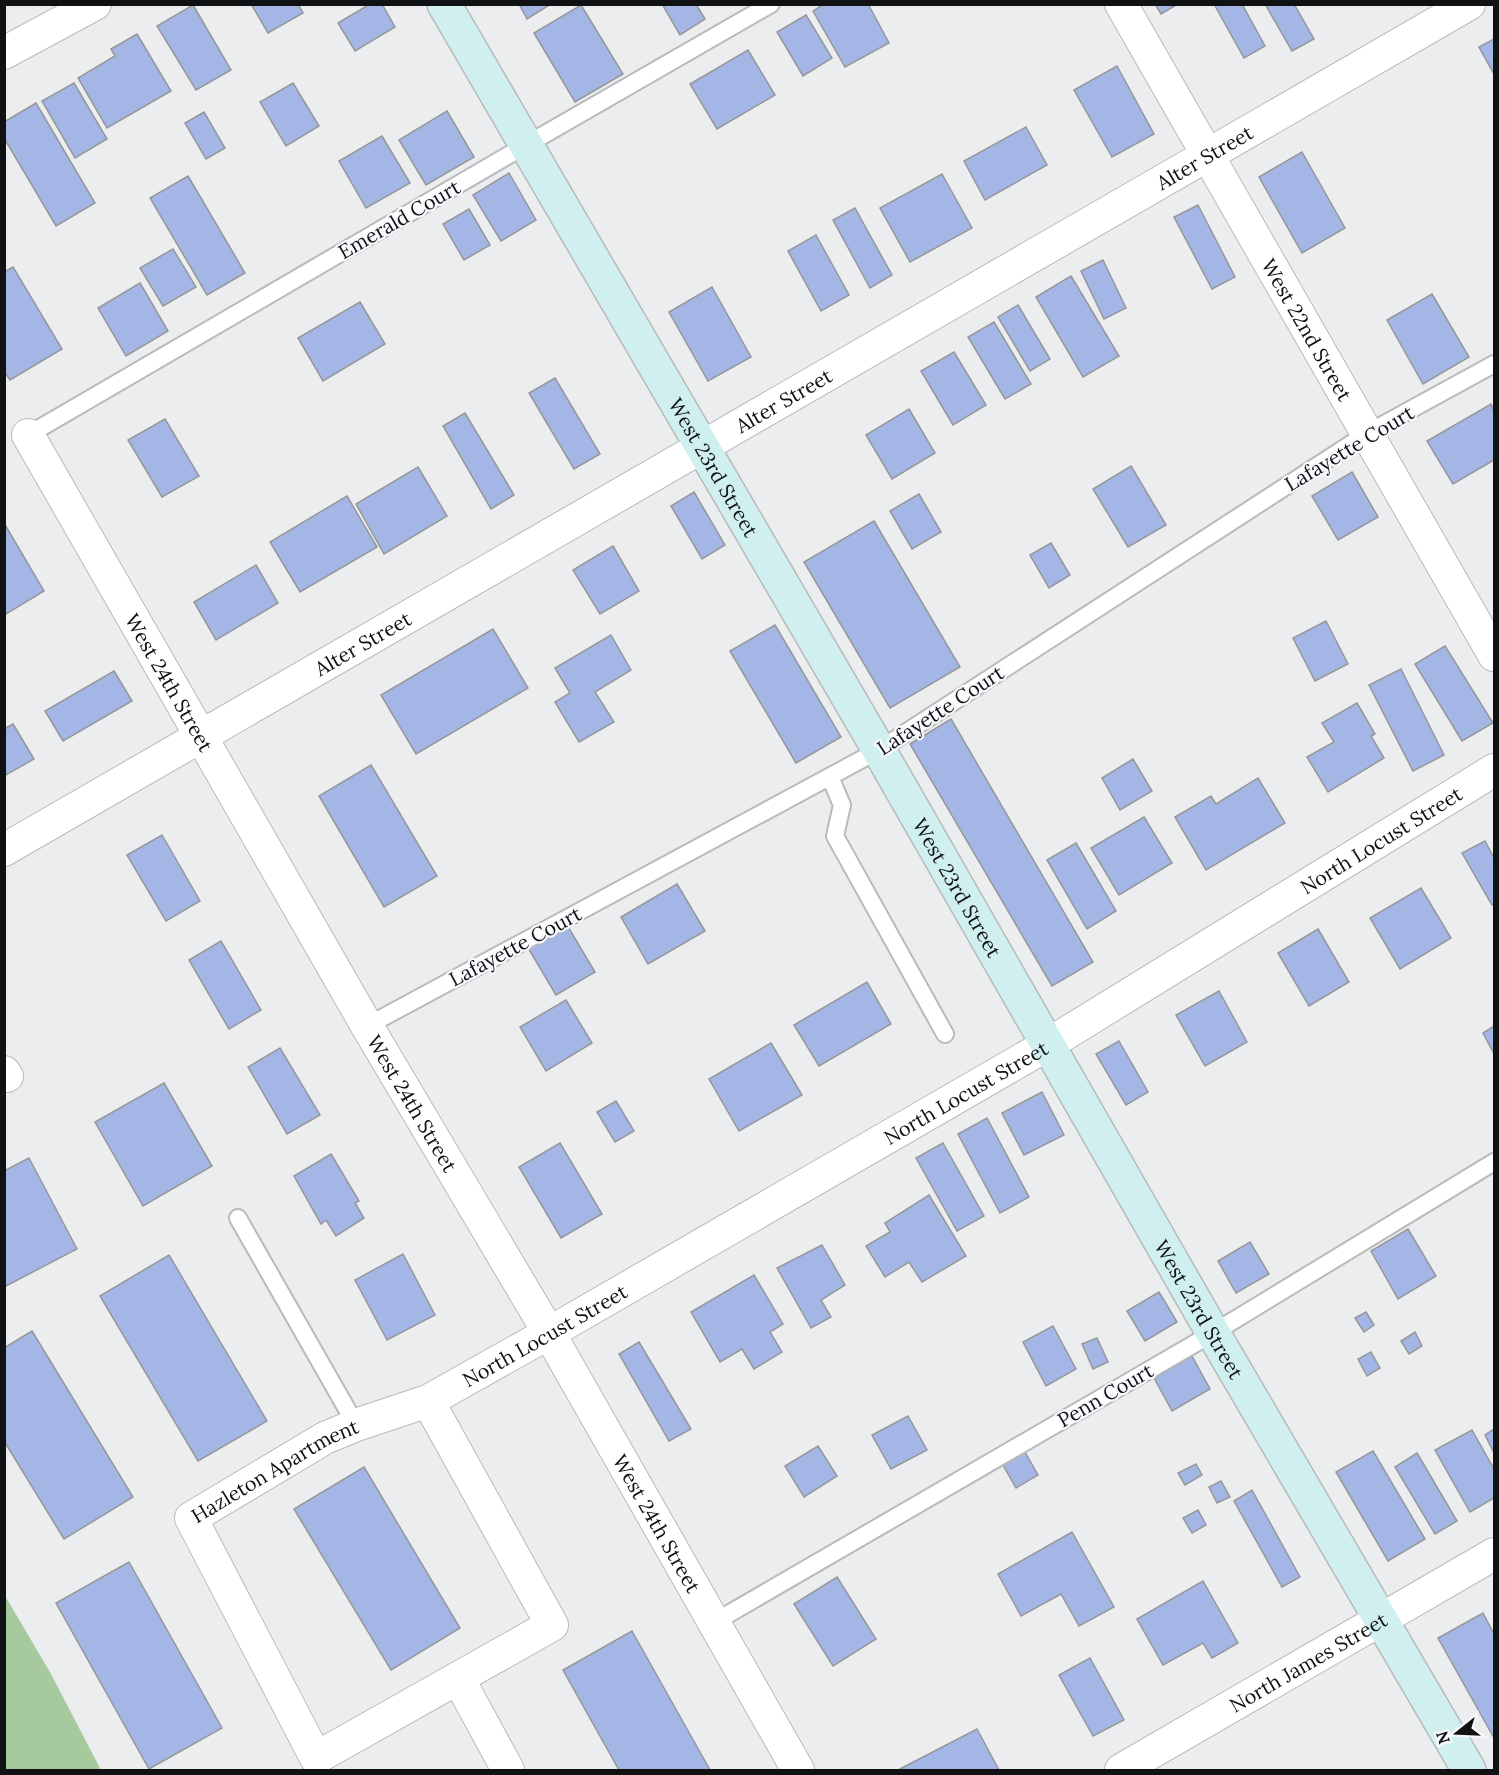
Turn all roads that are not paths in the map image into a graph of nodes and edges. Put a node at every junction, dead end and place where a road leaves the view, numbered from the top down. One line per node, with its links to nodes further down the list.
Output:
1 (95, 4): 6 (street)
2 (444, 4): 7 (street, West 23rd Street)
3 (771, 4): 7 (lane, Emerald Court)
4 (1121, 4): 8 (street, West 22nd Street)
5 (1469, 4): 8 (street, Alter Street)
6 (4, 53)
7 (526, 145): 11 (lane, Emerald Court); 12 (street, West 23rd Street)
8 (1208, 155): 10 (street, West 22nd Street); 12 (street, Alter Street)
9 (1494, 363): 10 (lane, Lafayette Court)
10 (1368, 433): 13 (street, West 22nd Street); 15 (lane, Lafayette Court)
11 (28, 435): 14 (street, West 24th Street)
12 (702, 447): 14 (street, Alter Street); 15 (street, West 23rd Street)
13 (1494, 655)
14 (201, 736): 18 (street, Alter Street); 19 (street, West 24th Street)
15 (879, 750): 17 (lane, Lafayette Court); 21 (street, West 23rd Street)
16 (1494, 770): 21 (street, North Locust Street)
17 (830, 777): 19 (lane, Lafayette Court); 20 (lane)
18 (4, 850)
19 (367, 1026): 24 (street, West 24th Street)
20 (945, 1034)
21 (1047, 1045): 24 (street, North Locust Street); 25 (street, West 23rd Street)
22 (1494, 1162): 25 (lane, Penn Court)
23 (238, 1218): 27 (lane)
24 (549, 1333): 26 (street, North Locust Street); 30 (street, West 24th Street)
25 (1213, 1333): 29 (street, West 23rd Street); 30 (lane, Penn Court)
26 (428, 1401): 27 (street, Hazleton Apartment); 31 (street, Hazleton Apartment)
27 (356, 1425): 31 (street, Hazleton Apartment)
28 (1494, 1554): 29 (street, North James Street)
29 (1381, 1620): 34 (street, North James Street); 35 (street, West 23rd Street)
30 (713, 1623): 33 (street, West 24th Street)
31 (459, 1678): 32 (street)
32 (508, 1770)
33 (798, 1770)
34 (1121, 1770)
35 (1469, 1770)

